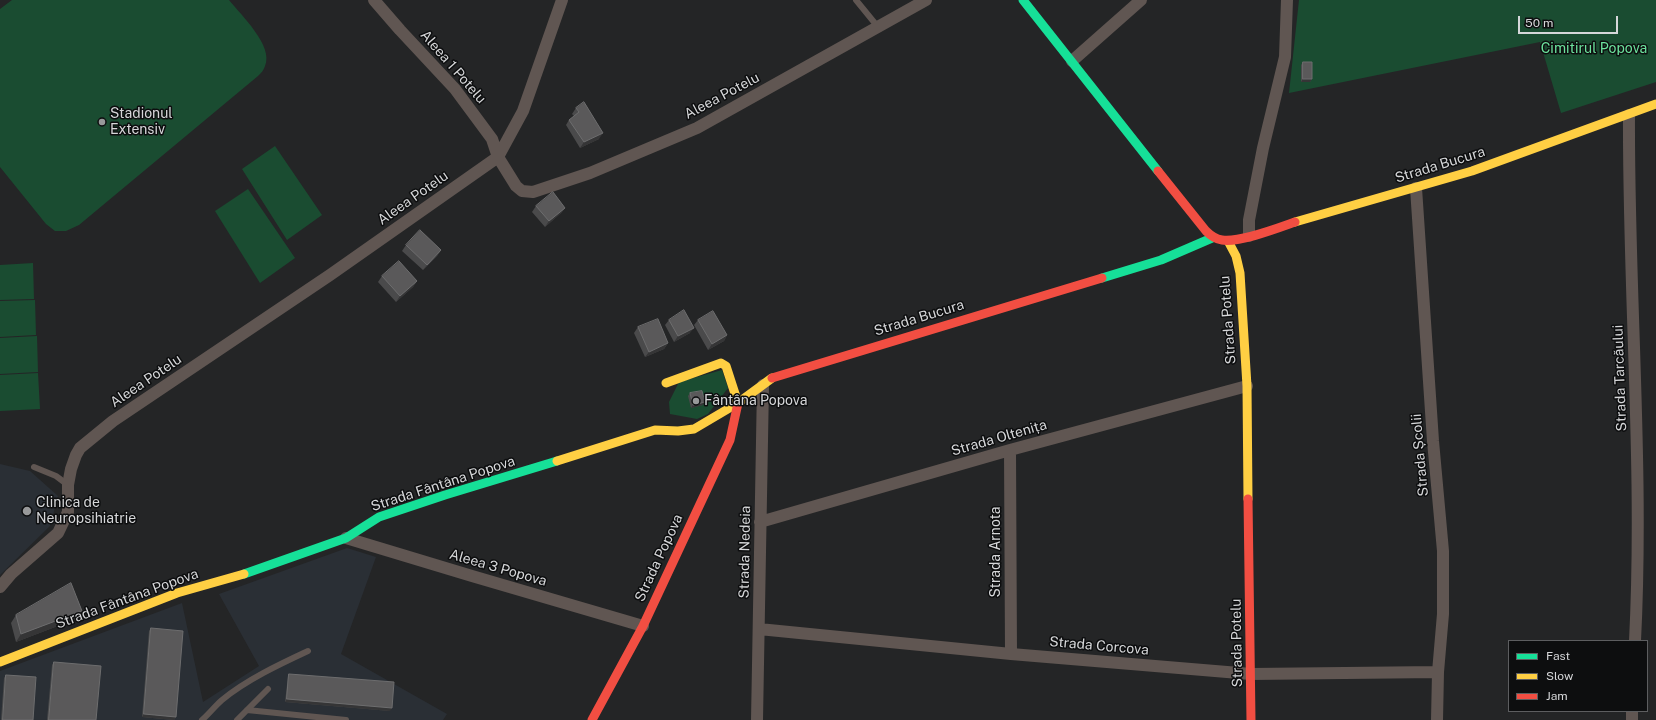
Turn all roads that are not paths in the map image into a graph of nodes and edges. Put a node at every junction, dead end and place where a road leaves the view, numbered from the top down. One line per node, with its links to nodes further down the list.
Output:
1 (374, 0): 12 (street, Aleea 1 Potelu)
2 (562, 0): 12 (street)
3 (856, 0): 8 (lane)
4 (926, 0): 8 (street, Aleea Potelu)
5 (1023, 0): 9 (street)
6 (1141, 0): 9 (street)
7 (1288, 0): 14 (street)
8 (878, 27): 12 (street, Aleea Potelu)
9 (1072, 61): 15 (street)
10 (1656, 104): 11 (street, Strada Bucura)
11 (1629, 115): 13 (street, Strada Bucura); 29 (street, Strada Tarcăului)
12 (498, 157): 23 (street, Aleea Potelu)
13 (1416, 188): 14 (street, Strada Bucura); 33 (street, Strada Școlii)
14 (1249, 236): 16 (street, Strada Bucura)
15 (1212, 238): 16 (street); 18 (street, Strada Bucura)
16 (1228, 241): 19 (street, Strada Potelu)
17 (666, 383): 20 (street)
18 (763, 385): 20 (street, Strada Bucura); 24 (street, Strada Nedeia)
19 (1247, 386): 21 (street, Strada Oltenița); 34 (street, Strada Potelu)
20 (738, 403): 25 (street, Strada Fântâna Popova); 27 (street, Strada Popova)
21 (1010, 450): 24 (street, Strada Oltenița); 31 (street, Strada Arnota)
22 (34, 467): 23 (lane)
23 (68, 485): 26 (street, Aleea Potelu)
24 (760, 522): 28 (street, Strada Nedeia)
25 (346, 538): 27 (street, Aleea 3 Popova); 32 (street, Strada Fântâna Popova)
26 (0, 587)
27 (643, 626): 40 (street, Strada Popova)
28 (759, 628): 31 (street, Strada Corcova); 41 (street, Strada Nedeia)
29 (1635, 640)
30 (308, 651): 37 (lane)
31 (1011, 654): 34 (street, Strada Corcova)
32 (0, 662)
33 (1438, 672): 34 (street, Strada Corcova); 43 (street, Strada Școlii)
34 (1251, 674): 42 (street, Strada Potelu)
35 (268, 689): 36 (lane)
36 (247, 710): 38 (lane); 39 (lane)
37 (202, 720)
38 (237, 720)
39 (346, 720)
40 (592, 720)
41 (757, 720)
42 (1251, 720)
43 (1437, 720)

